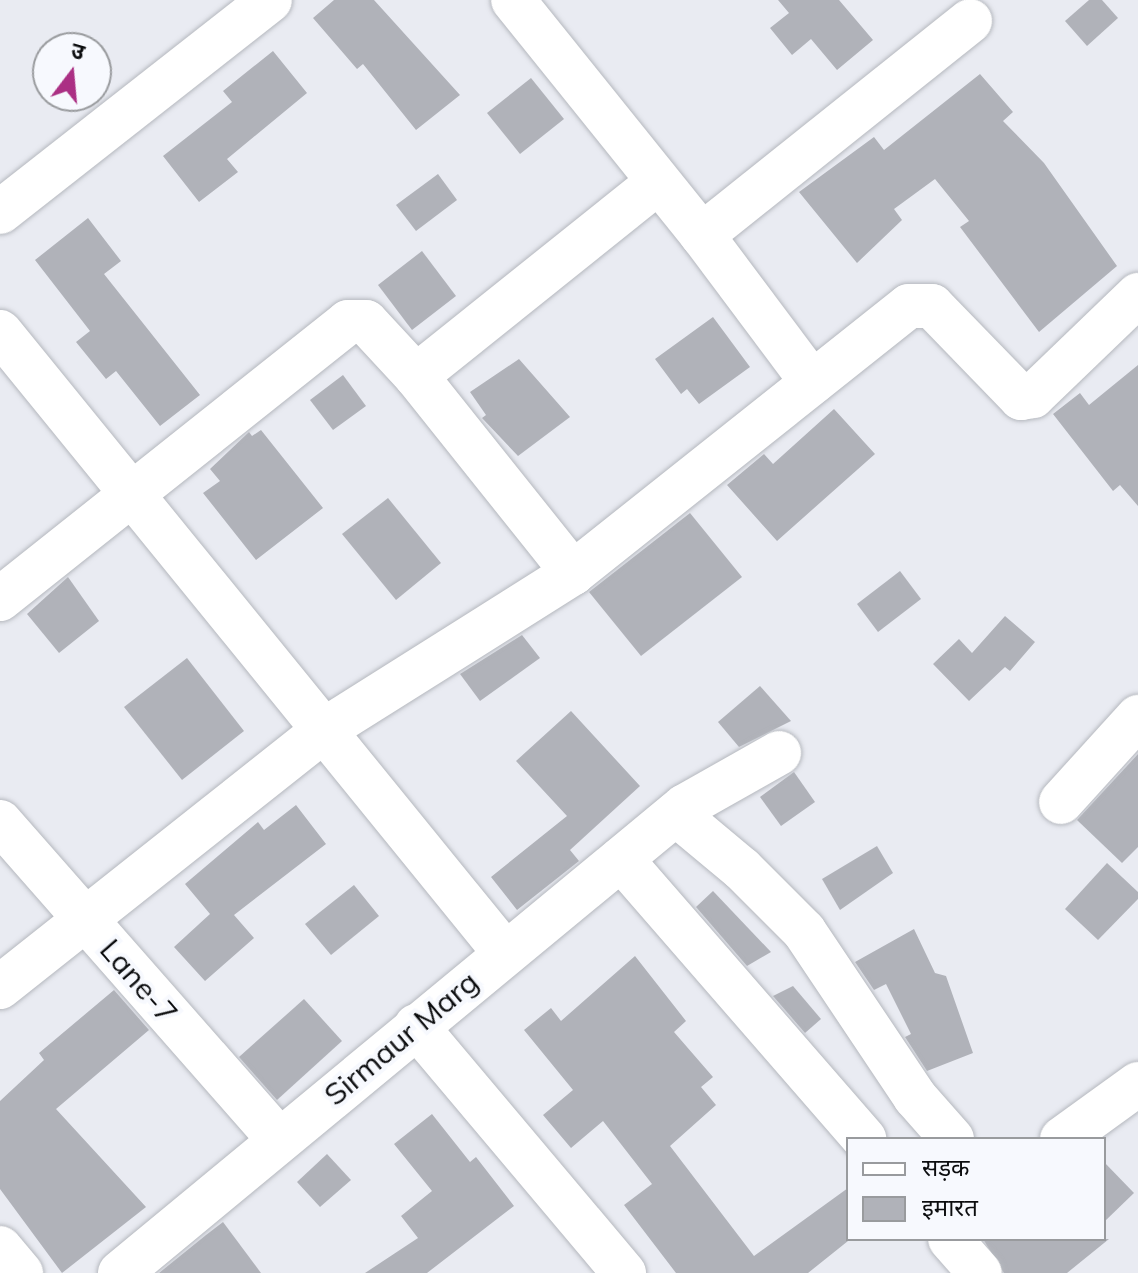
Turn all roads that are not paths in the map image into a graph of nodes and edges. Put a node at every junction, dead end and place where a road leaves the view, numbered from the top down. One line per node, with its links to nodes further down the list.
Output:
1 (270, 0): 5 (street)
2 (513, 0): 4 (street)
3 (970, 21): 6 (street)
4 (656, 184): 6 (street); 9 (street)
5 (0, 212)
6 (702, 235): 10 (street)
7 (1138, 295): 10 (street)
8 (0, 332): 11 (street)
9 (416, 376): 11 (street); 12 (street)
10 (812, 382): 12 (street)
11 (129, 492): 13 (street); 15 (street)
12 (573, 573): 15 (street)
13 (0, 599)
14 (1138, 717): 17 (street)
15 (327, 728): 21 (street); 22 (street)
16 (779, 753): 18 (street, Sirmaur Marg)
17 (1061, 802)
18 (681, 810): 20 (street, Sirmaur Marg); 27 (street)
19 (0, 822): 21 (street, Lane-7)
20 (621, 859): 22 (street, Sirmaur Marg); 26 (street)
21 (83, 917): 23 (street); 29 (street, Lane-7)
22 (505, 953): 24 (street, Sirmaur Marg)
23 (0, 987)
24 (416, 1026): 29 (street, Sirmaur Marg); 34 (street)
25 (1137, 1080): 28 (street)
26 (862, 1137)
27 (950, 1137)
28 (1065, 1137)
29 (279, 1140): 32 (street, Sirmaur Marg)
30 (952, 1241): 35 (street)
31 (0, 1248): 33 (street)
32 (132, 1269)
33 (21, 1273)
34 (624, 1273)
35 (980, 1273)

